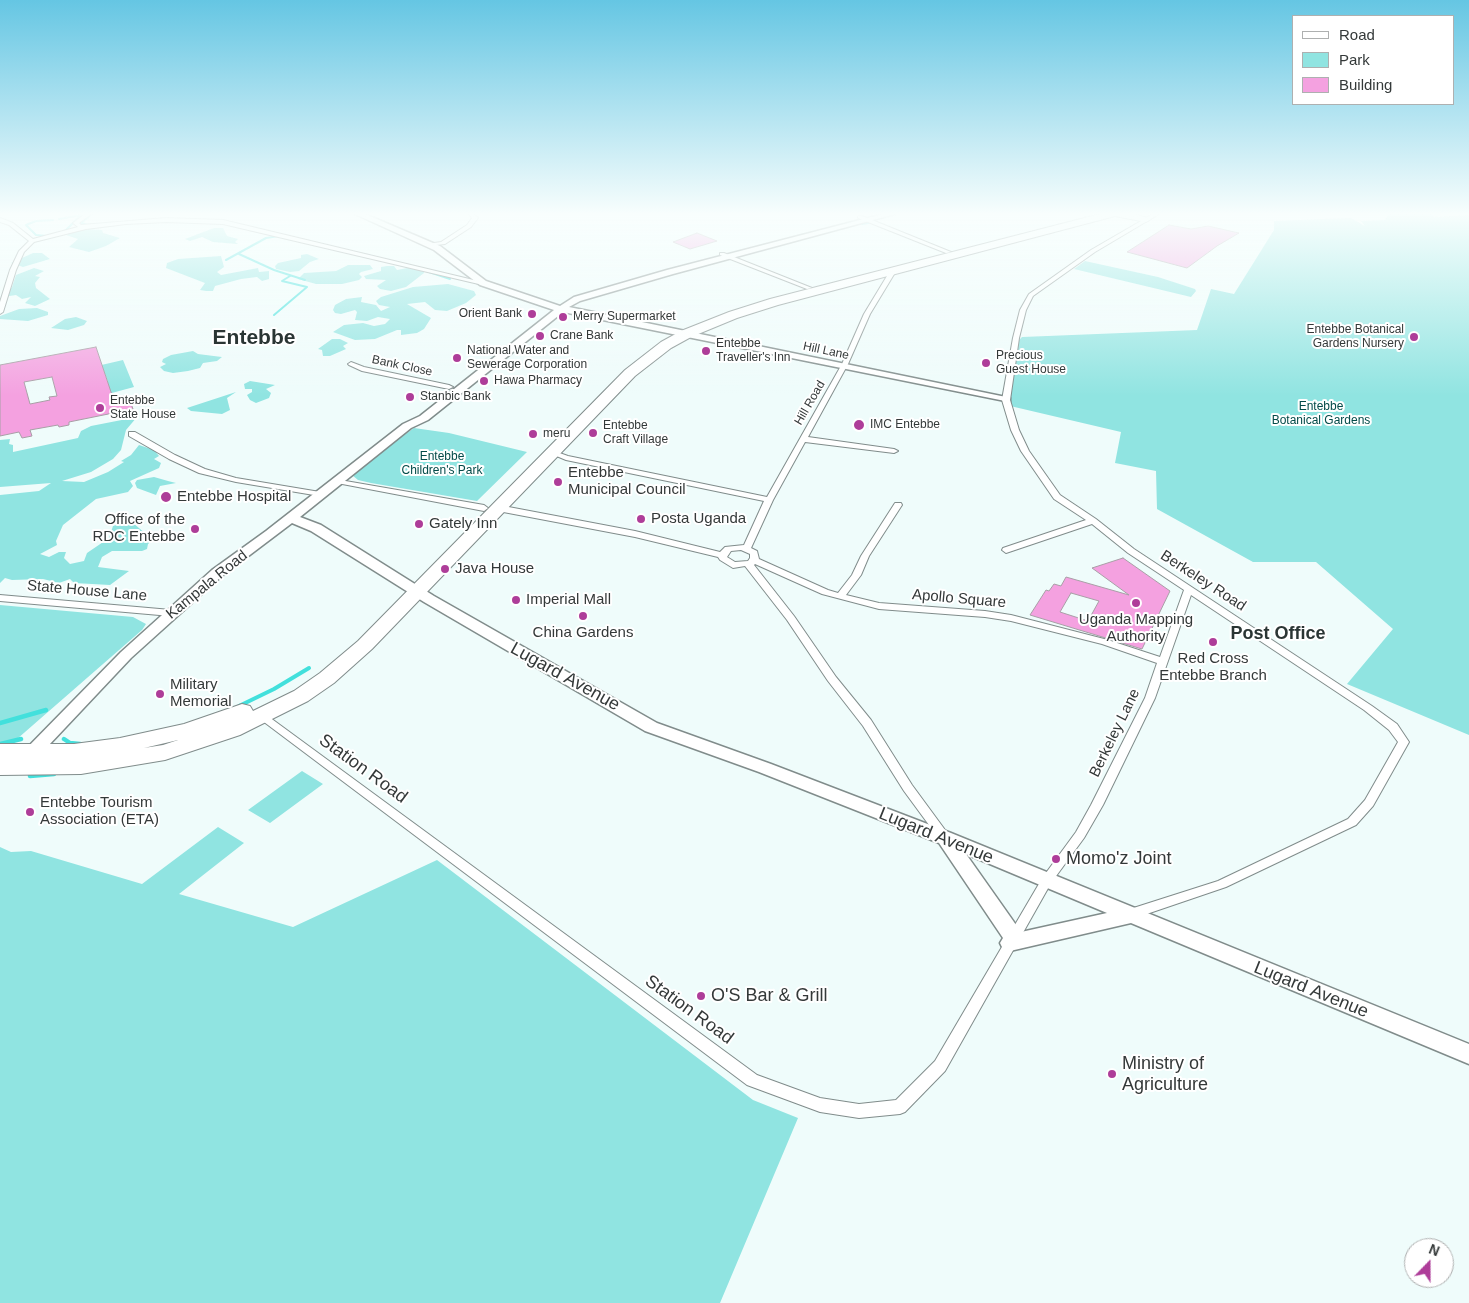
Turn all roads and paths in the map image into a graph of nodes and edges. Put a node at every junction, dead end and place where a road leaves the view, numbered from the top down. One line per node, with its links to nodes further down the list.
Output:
1 (12, 275): 13 (street)
2 (449, 275): 10 (street)
3 (473, 275): 10 (street, Hill Lane)
4 (654, 275): 12 (street, Kampala Road)
5 (776, 275): 11 (street)
6 (860, 275): 11 (highway)
7 (878, 275): 14 (highway)
8 (891, 275): 17 (street, Hill Road)
9 (1059, 275): 20 (street, Berkeley Road)
10 (483, 283): 12 (street, Hill Lane)
11 (809, 288): 14 (highway)
12 (557, 308): 14 (street, Hill Lane); 19 (street, Kampala Road); 21 (street, Kampala Road)
13 (0, 312)
14 (680, 332): 16 (highway); 17 (street, Hill Lane); 25 (highway)
15 (351, 364): 19 (street, Bank Close)
16 (619, 364)
17 (843, 368): 20 (street, Hill Lane); 23 (street, Hill Road)
18 (607, 377): 30 (highway)
19 (449, 387): 21 (street, Kampala Road)
20 (1006, 400): 33 (street, Berkeley Road)
21 (412, 422): 26 (street, Kampala Road)
22 (132, 434): 27 (street)
23 (802, 439): 24 (street); 28 (street, Hill Road)
24 (894, 451)
25 (551, 452): 28 (street); 31 (highway)
26 (337, 481): 27 (street, Kampala Road); 30 (street)
27 (320, 494): 32 (street, Kampala Road)
28 (769, 500): 34 (street, Hill Road)
29 (898, 505): 40 (street)
30 (484, 508): 38 (highway)
31 (498, 508): 36 (street); 38 (highway)
32 (290, 518): 38 (street, Lugard Avenue); 42 (street, Kampala Road)
33 (1093, 521): 35 (street); 39 (street, Berkeley Road)
34 (747, 548): 36 (street); 37 (street)
35 (1006, 550)
36 (722, 554): 37 (street, Apollo Square)
37 (751, 562): 40 (street, Apollo Square); 46 (street)
38 (413, 588): 44 (highway); 45 (highway); 46 (street, Lugard Avenue)
39 (1189, 589): 43 (street, Berkeley Lane); 48 (street, Berkeley Road)
40 (841, 595): 43 (street, Apollo Square)
41 (0, 598): 42 (street, State House Lane)
42 (171, 613): 45 (street, Kampala Road)
43 (1163, 662): 47 (street, Berkeley Lane)
44 (261, 716): 45 (highway); 49 (street, Station Road)
45 (9, 764)
46 (945, 838): 47 (street, Lugard Avenue); 49 (street)
47 (1047, 880): 48 (street, Lugard Avenue); 49 (street, Station Road)
48 (1128, 916): 49 (street); 50 (street, Lugard Avenue)
49 (1012, 941)
50 (1469, 1054)

